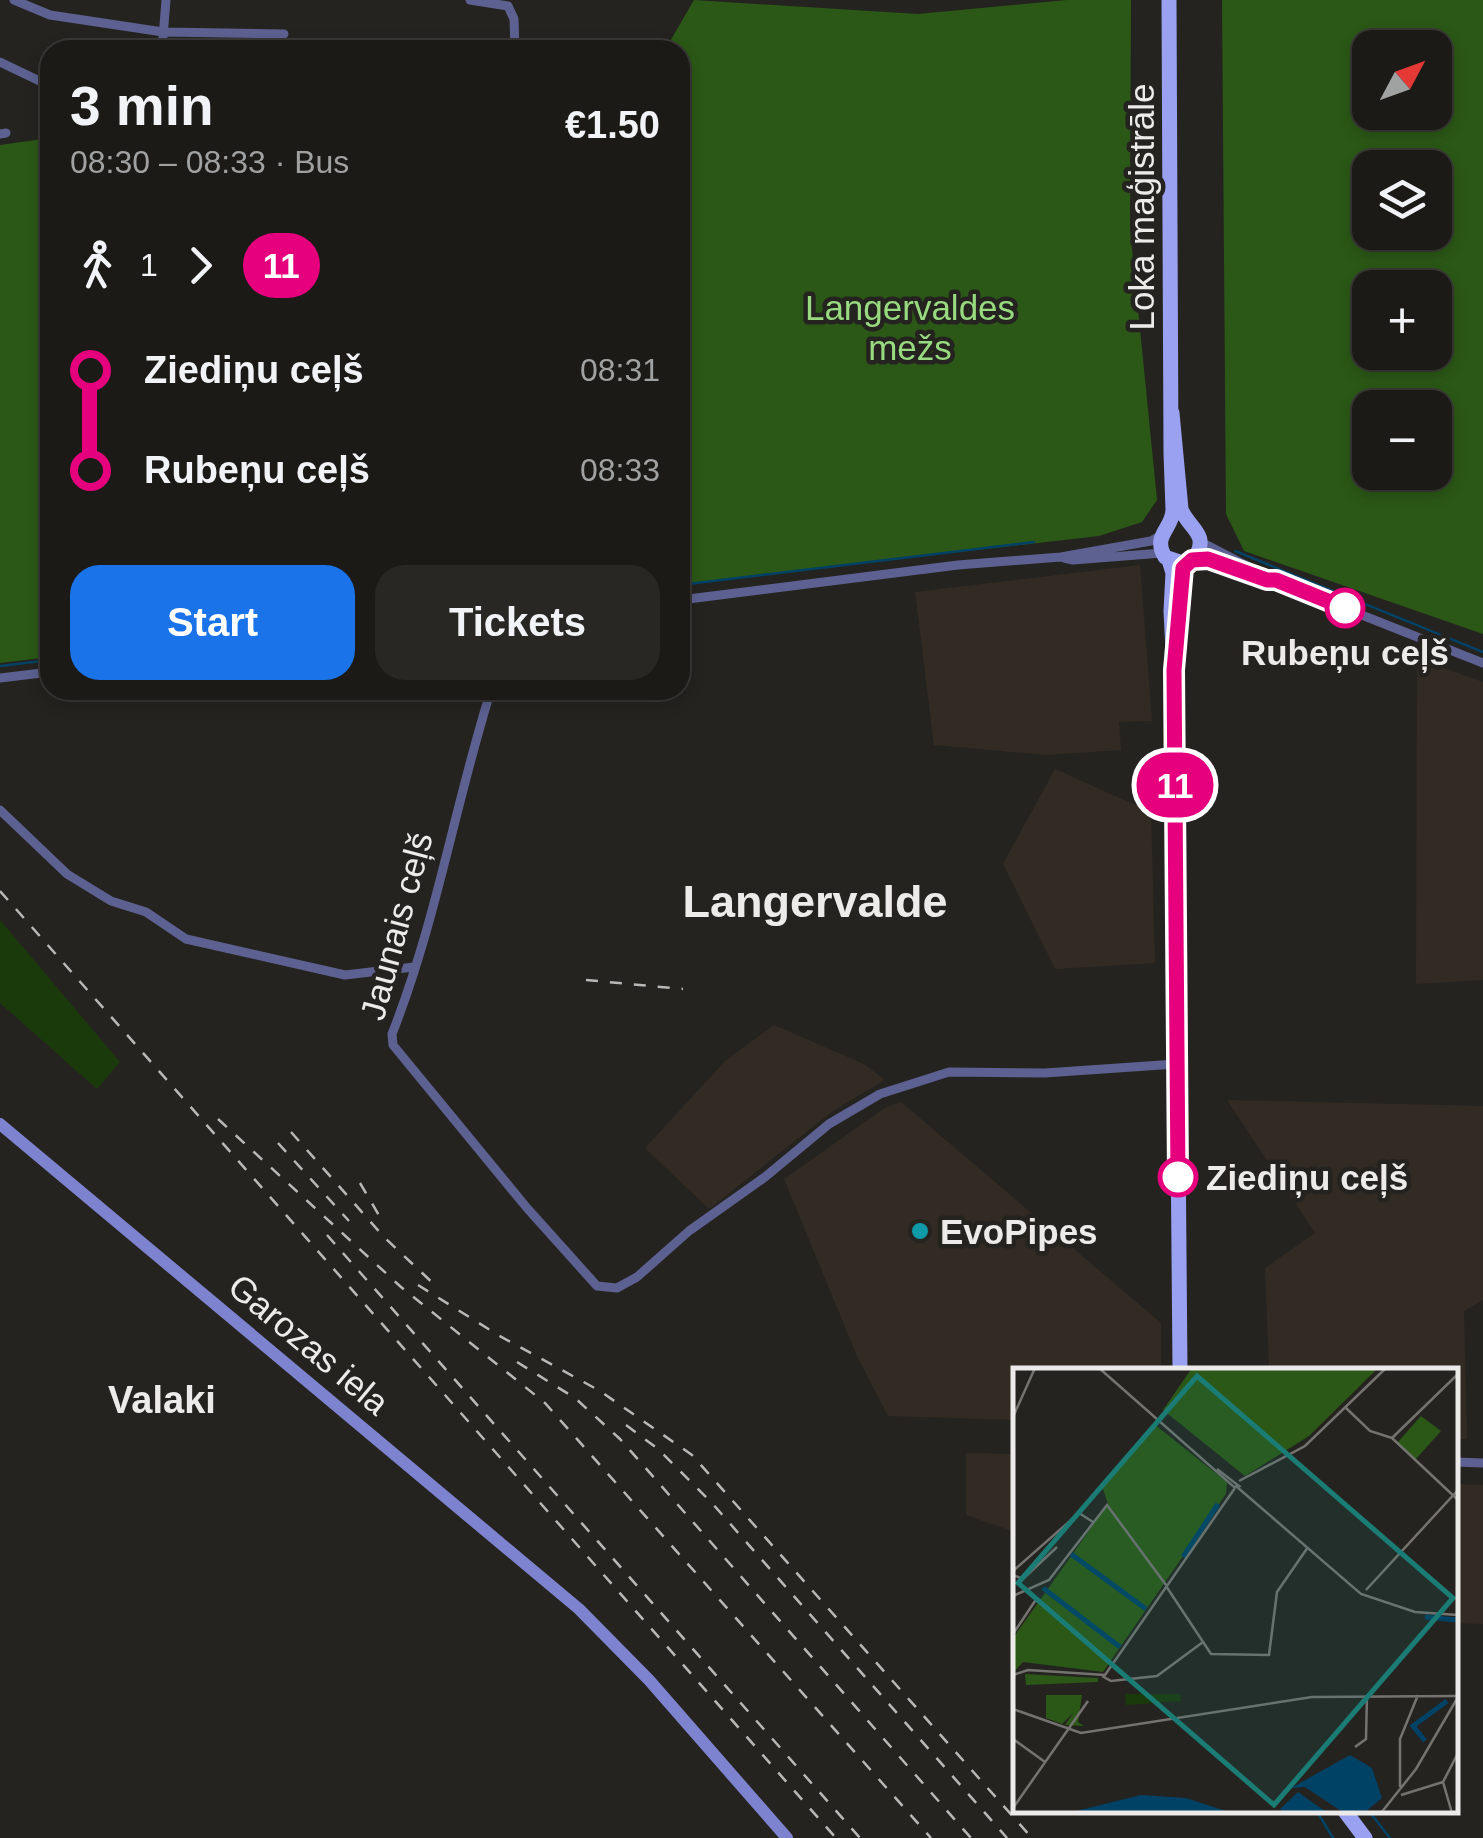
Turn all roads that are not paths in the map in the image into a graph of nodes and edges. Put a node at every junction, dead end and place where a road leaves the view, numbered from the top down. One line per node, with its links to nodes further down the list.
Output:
1 (14, 0): 5 (street)
2 (166, 0): 5 (street)
3 (470, 0): 8 (street)
4 (1170, 0): 11 (main road, Loka maģistrāle)
5 (163, 32): 6 (street); 7 (street)
6 (284, 34)
7 (163, 40)
8 (515, 40)
9 (0, 62): 10 (street)
10 (40, 81)
11 (1172, 413): 12 (main road, Loka maģistrāle); 14 (main road, Loka maģistrāle)
12 (1188, 523): 13 (main road, Loka maģistrāle); 14 (main road)
13 (1201, 542): 15 (main road, Loka maģistrāle); 16 (street)
14 (1165, 543): 15 (main road); 17 (street); 19 (main road, Loka maģistrāle)
15 (1190, 561): 16 (street); 19 (main road, Loka maģistrāle)
16 (1276, 580): 18 (street)
17 (690, 599)
18 (1483, 662)
19 (1174, 670): 25 (main road, Loka maģistrāle)
20 (40, 673): 21 (street)
21 (0, 678)
22 (488, 700): 24 (street, Jaunais ceļš)
23 (0, 810): 24 (street)
24 (414, 967): 25 (street, Jaunais ceļš)
25 (1176, 1064): 27 (main road, Loka maģistrāle)
26 (0, 1124): 31 (main road, Garozas iela)
27 (1183, 1368)
28 (1458, 1462): 29 (street)
29 (1483, 1463)
30 (1346, 1813): 32 (main road)
31 (779, 1835)
32 (1365, 1838)

